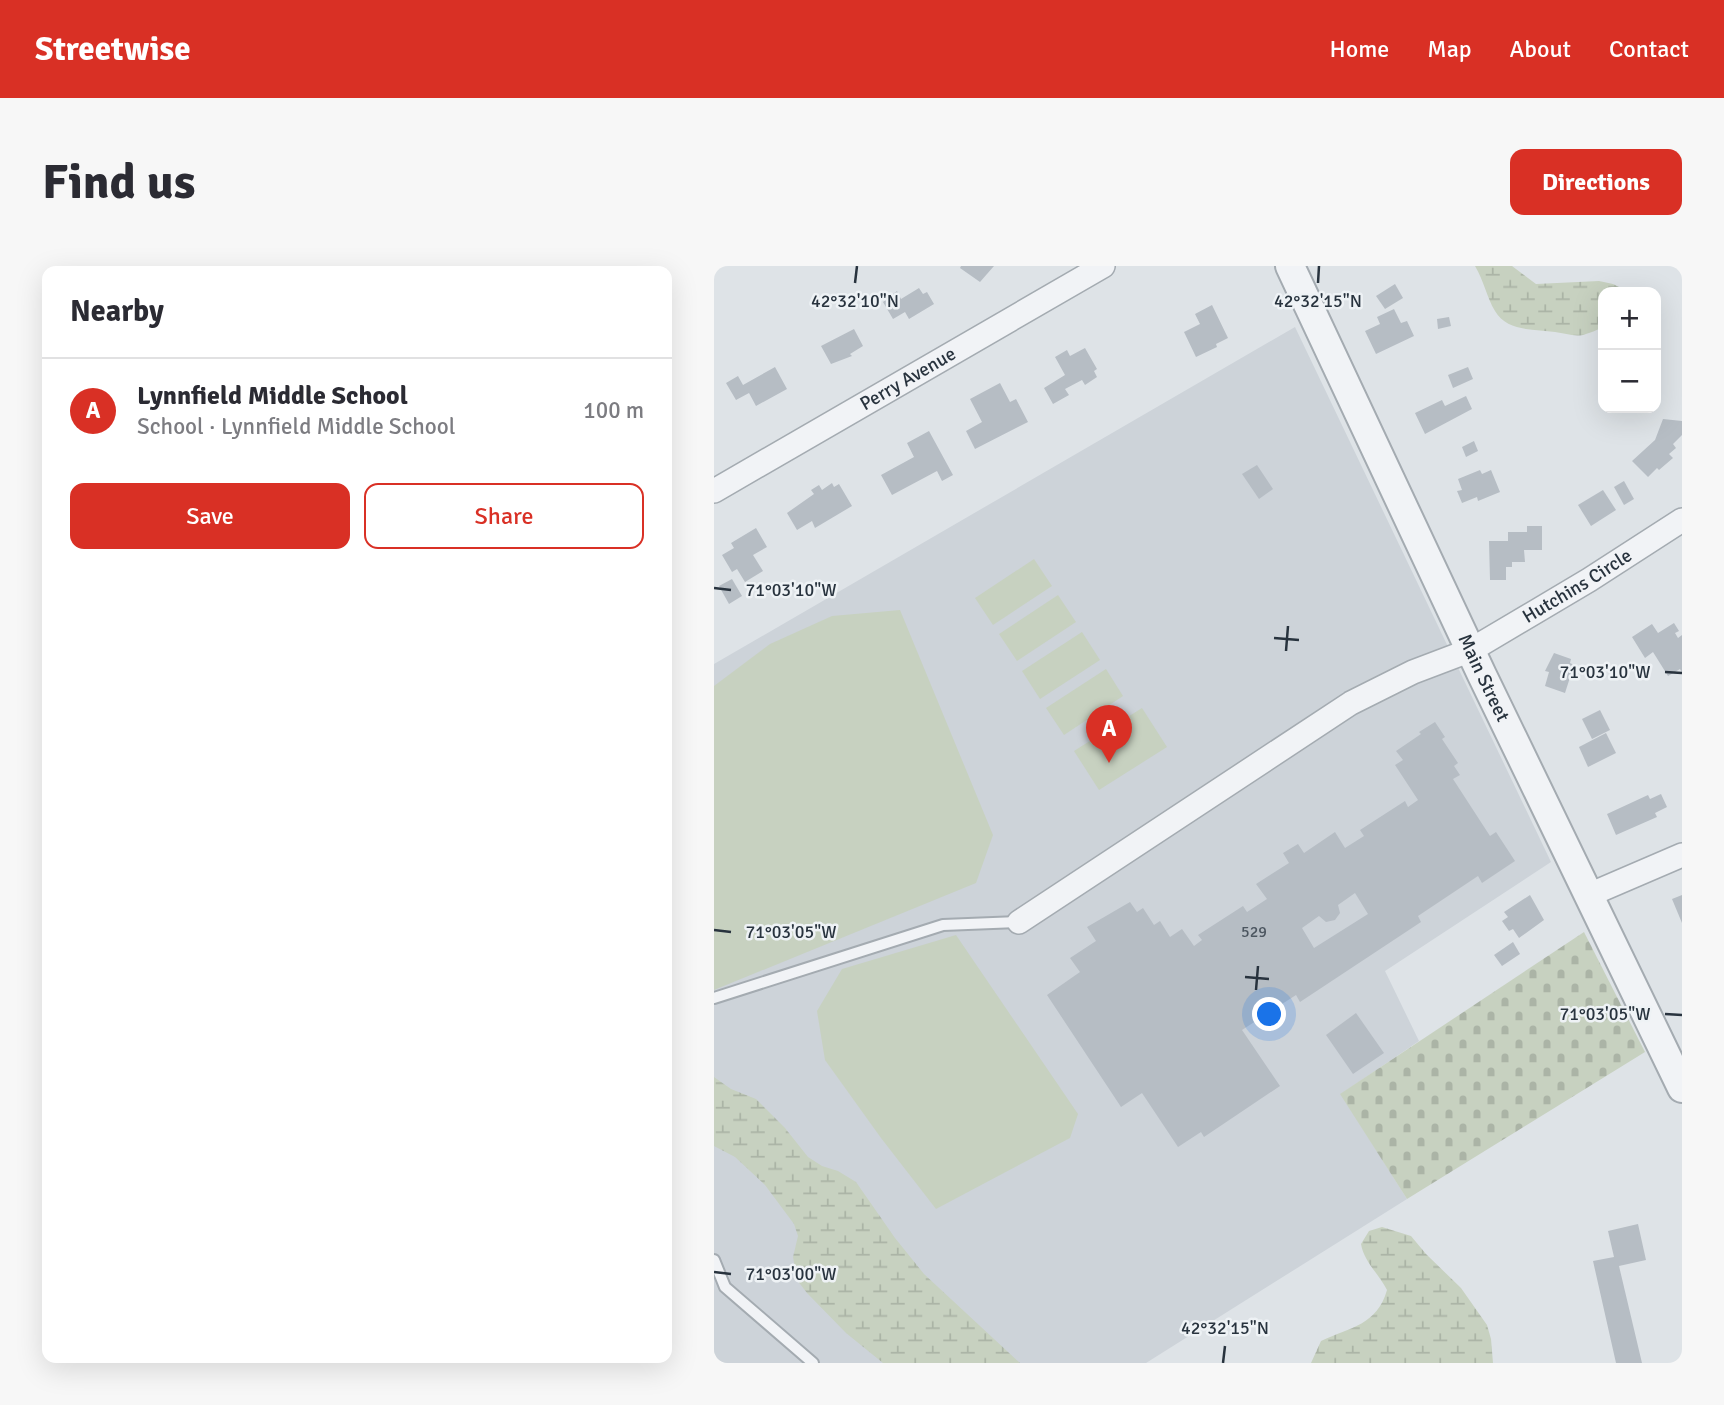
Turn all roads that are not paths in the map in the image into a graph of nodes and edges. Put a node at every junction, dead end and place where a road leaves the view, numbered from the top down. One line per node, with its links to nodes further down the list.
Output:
1 (1103, 266): 3 (street, Perry Avenue)
2 (1290, 266): 5 (street, Main Street)
3 (714, 491)
4 (1682, 520): 5 (street, Hutchins Circle)
5 (1471, 650): 7 (street, Main Street); 8 (street, Hutchins Circle)
6 (1682, 855): 7 (street)
7 (1590, 895): 10 (street, Main Street)
8 (1019, 922): 9 (lane)
9 (714, 998)
10 (1682, 1088)
11 (714, 1260): 12 (lane)
12 (813, 1363)

